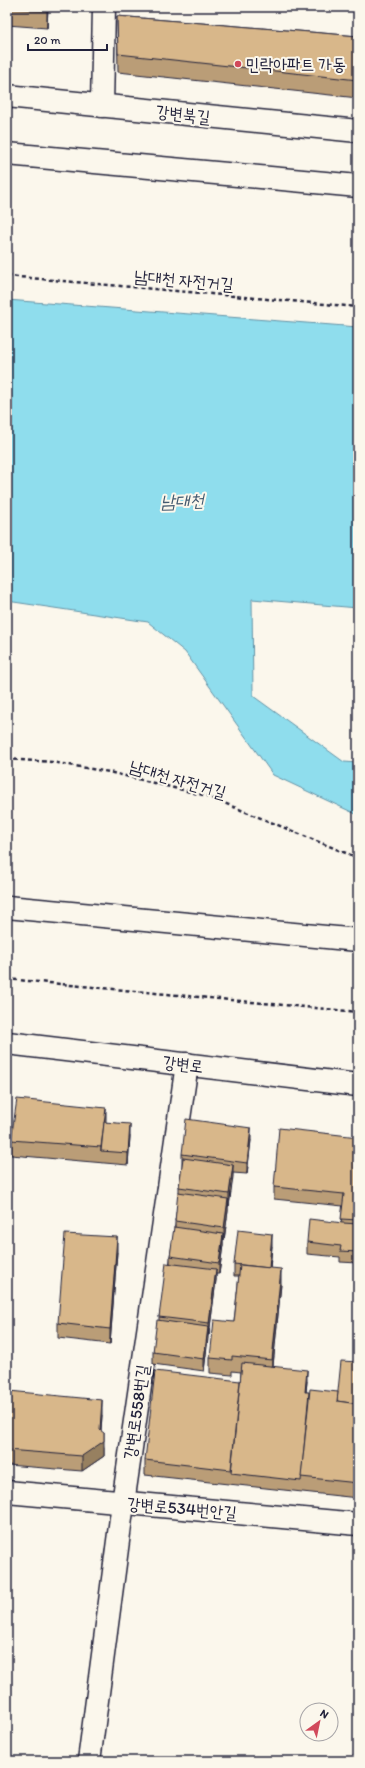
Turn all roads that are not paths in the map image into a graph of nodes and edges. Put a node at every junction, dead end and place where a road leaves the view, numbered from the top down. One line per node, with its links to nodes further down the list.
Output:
1 (104, 7): 3 (street)
2 (7, 96): 3 (street, 강변북길)
3 (102, 106): 4 (street, 강변북길)
4 (358, 131)
5 (7, 154): 6 (street)
6 (358, 186)
7 (7, 907): 8 (street)
8 (358, 940)
9 (7, 1043): 10 (street, 강변로)
10 (187, 1064): 11 (street, 강변로); 13 (street, 강변로558번길)
11 (358, 1085)
12 (7, 1492): 13 (street, 강변로534번안길)
13 (123, 1503): 14 (street, 강변로534번안길); 15 (street, 강변로558번길)
14 (358, 1524)
15 (89, 1761)

